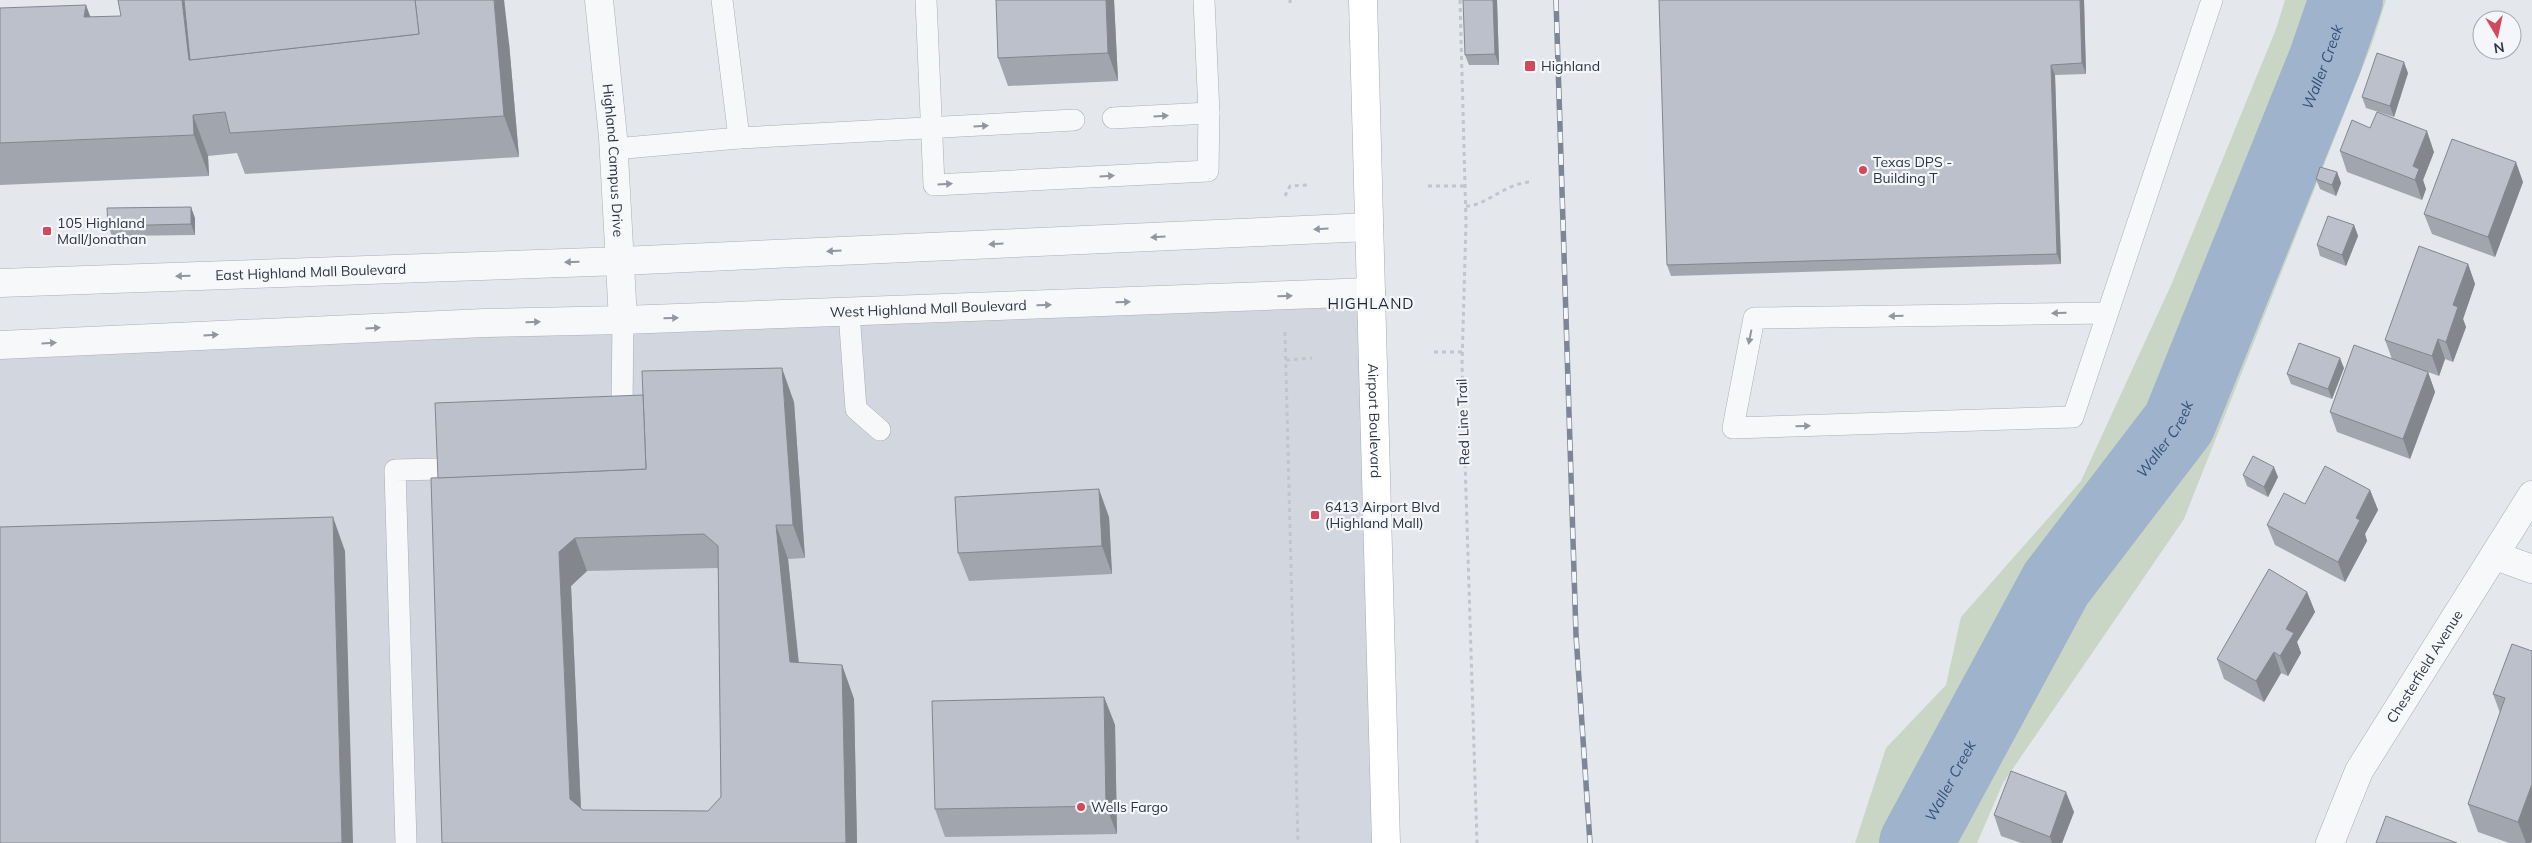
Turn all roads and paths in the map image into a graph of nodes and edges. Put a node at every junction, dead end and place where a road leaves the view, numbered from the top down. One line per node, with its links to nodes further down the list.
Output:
1 (599, 0): 13 (street, Highland Campus Drive)
2 (722, 0): 12 (lane)
3 (926, 0): 11 (lane)
4 (1204, 0): 8 (lane)
5 (1363, 0): 20 (main road, Airport Boulevard)
6 (1460, 0): 18 (path, Red Line Trail)
7 (2212, 0): 25 (lane)
8 (1209, 113): 9 (lane, one-way to 8); 11 (lane, one-way to 8)
9 (1113, 118)
10 (1074, 120): 11 (lane, one-way to 10)
11 (933, 129): 12 (lane)
12 (738, 138): 13 (lane)
13 (614, 149): 21 (street, Highland Campus Drive)
14 (1529, 182): 19 (path)
15 (1308, 185): 16 (path)
16 (1290, 186)
17 (1428, 186): 18 (path)
18 (1465, 186): 19 (path, Red Line Trail)
19 (1466, 206): 30 (path, Red Line Trail)
20 (1369, 227): 21 (street, one-way to 21); 23 (main road, Airport Boulevard)
21 (621, 261): 22 (street, East Highland Mall Boulevard, one-way to 22); 26 (street, Highland Campus Drive)
22 (0, 283)
23 (1370, 292): 24 (street, West Highland Mall Boulevard, one-way to 23); 41 (main road, Airport Boulevard)
24 (849, 312): 26 (street, West Highland Mall Boulevard, one-way to 24); 34 (lane)
25 (2107, 313): 25 (lane, one-way to 25)
26 (623, 320): 28 (street, West Highland Mall Boulevard, one-way to 26); 33 (lane)
27 (1285, 332): 32 (path)
28 (0, 345)
29 (1434, 352): 30 (path)
30 (1463, 352): 42 (path, Red Line Trail)
31 (1312, 358): 32 (path)
32 (1286, 360): 40 (path)
33 (622, 406)
34 (880, 430)
35 (441, 469): 39 (lane)
36 (2532, 495): 37 (street, Chesterfield Avenue)
37 (2496, 556): 38 (street); 43 (street, Chesterfield Avenue)
38 (2532, 569)
39 (406, 843)
40 (1298, 843)
41 (1386, 843)
42 (1477, 843)
43 (2330, 843)

